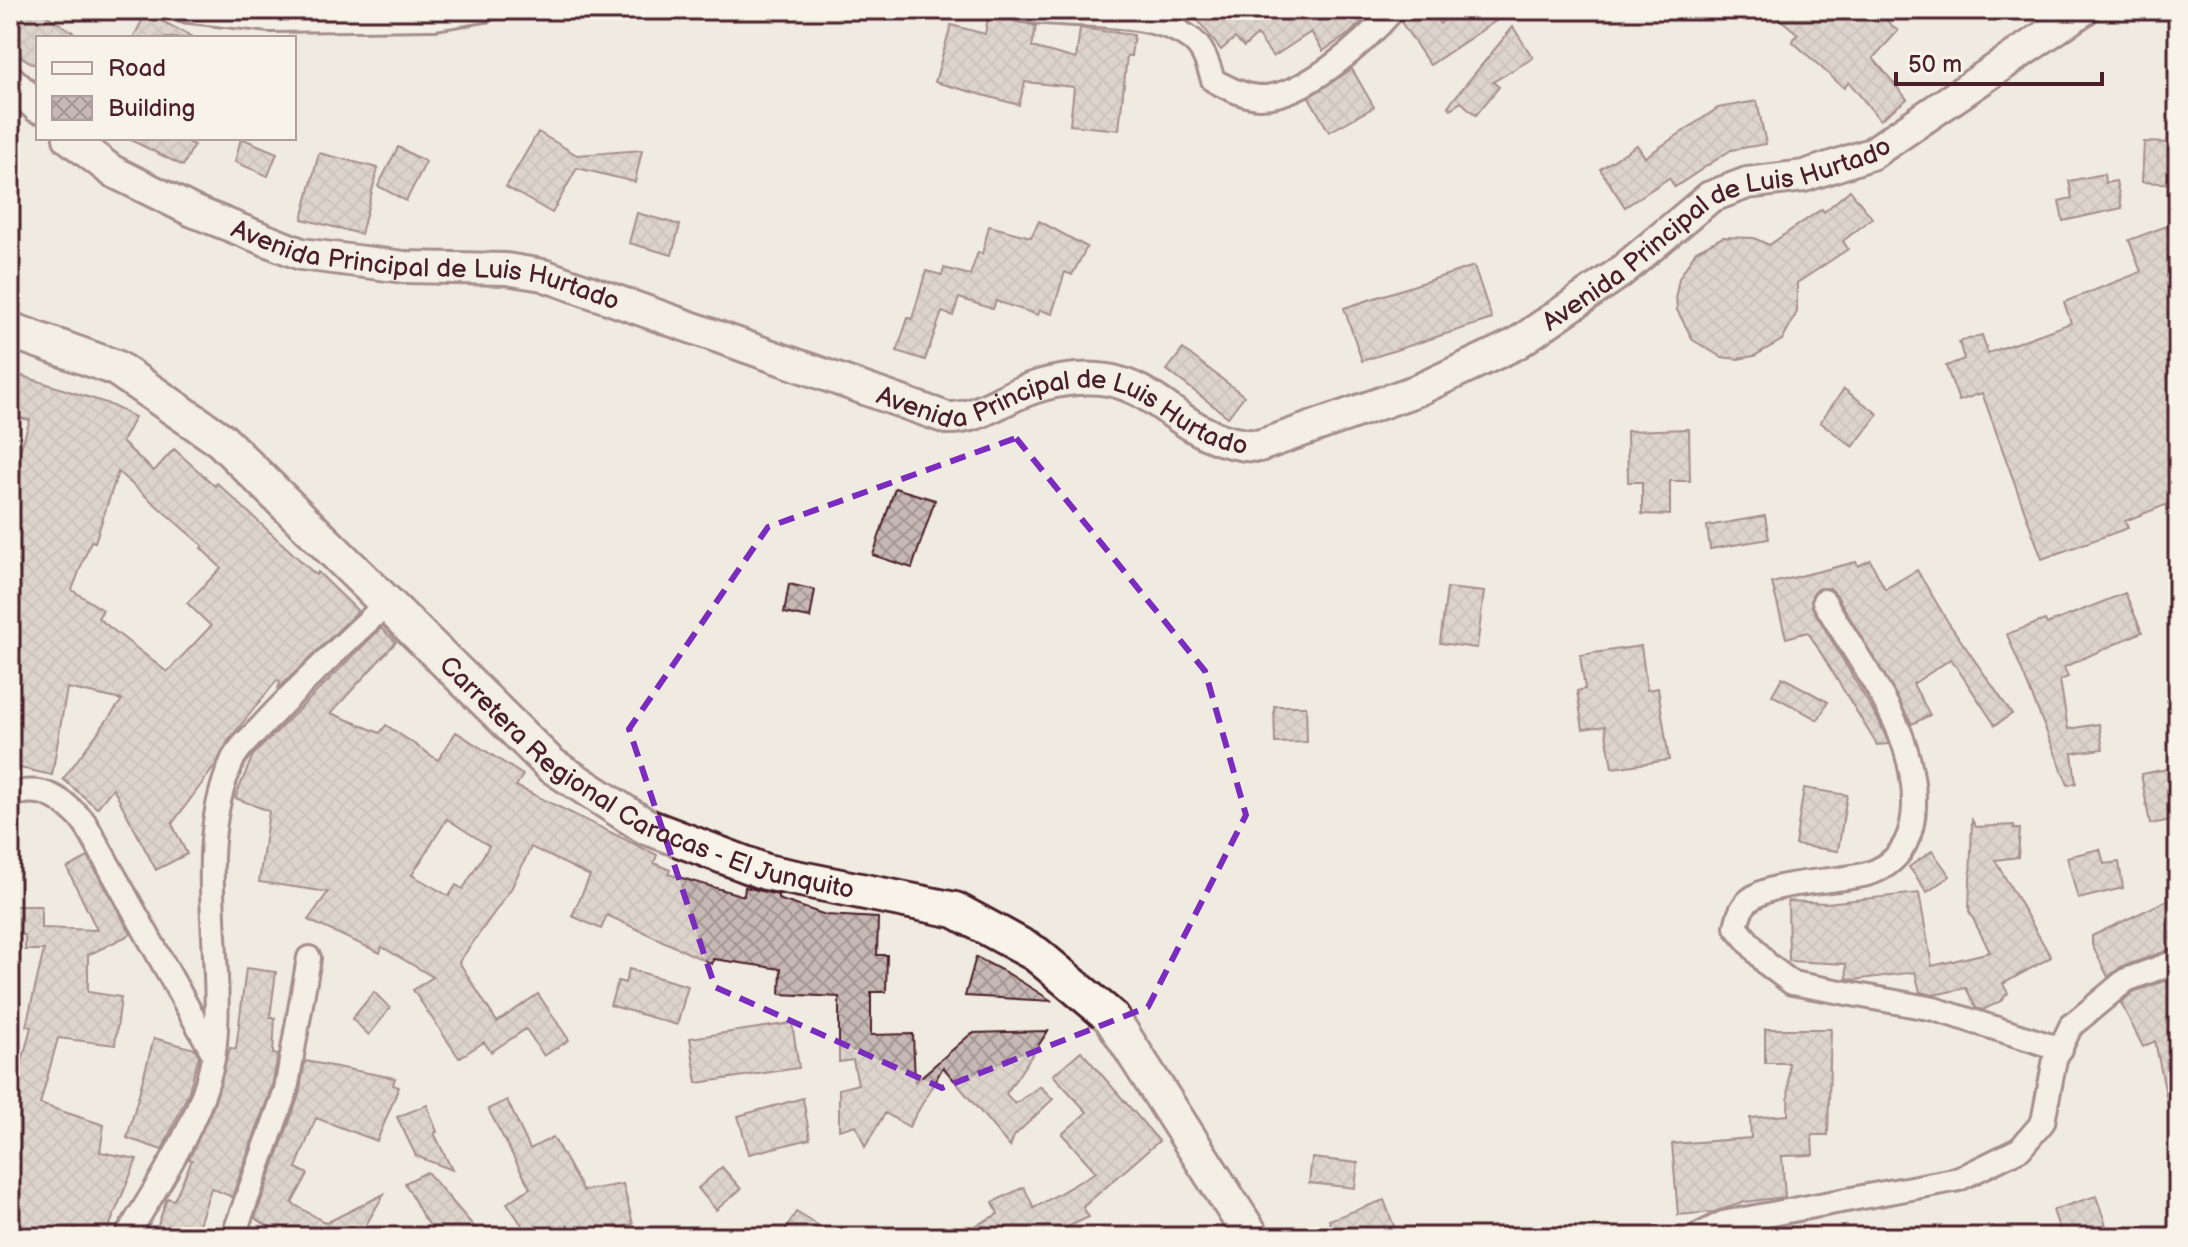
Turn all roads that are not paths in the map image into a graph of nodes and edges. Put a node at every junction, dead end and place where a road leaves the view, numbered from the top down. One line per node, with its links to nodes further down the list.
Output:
1 (181, 10): 2 (street)
2 (485, 10)
3 (1022, 10): 4 (street)
4 (1393, 10)
5 (2083, 10): 8 (street, Avenida Principal de Luis Hurtado)
6 (10, 81): 7 (street)
7 (36, 105)
8 (72, 140)
9 (10, 330): 11 (main road, Carretera Regional Caracas - El Junquito)
10 (1824, 601): 15 (street)
11 (386, 604): 16 (street); 19 (main road, Carretera Regional Caracas - El Junquito)
12 (10, 796): 16 (street)
13 (309, 958): 18 (street)
14 (2178, 961): 15 (street)
15 (2061, 1049): 20 (street)
16 (213, 1054): 17 (street)
17 (130, 1235)
18 (233, 1237)
19 (1252, 1237)
20 (1695, 1237)

